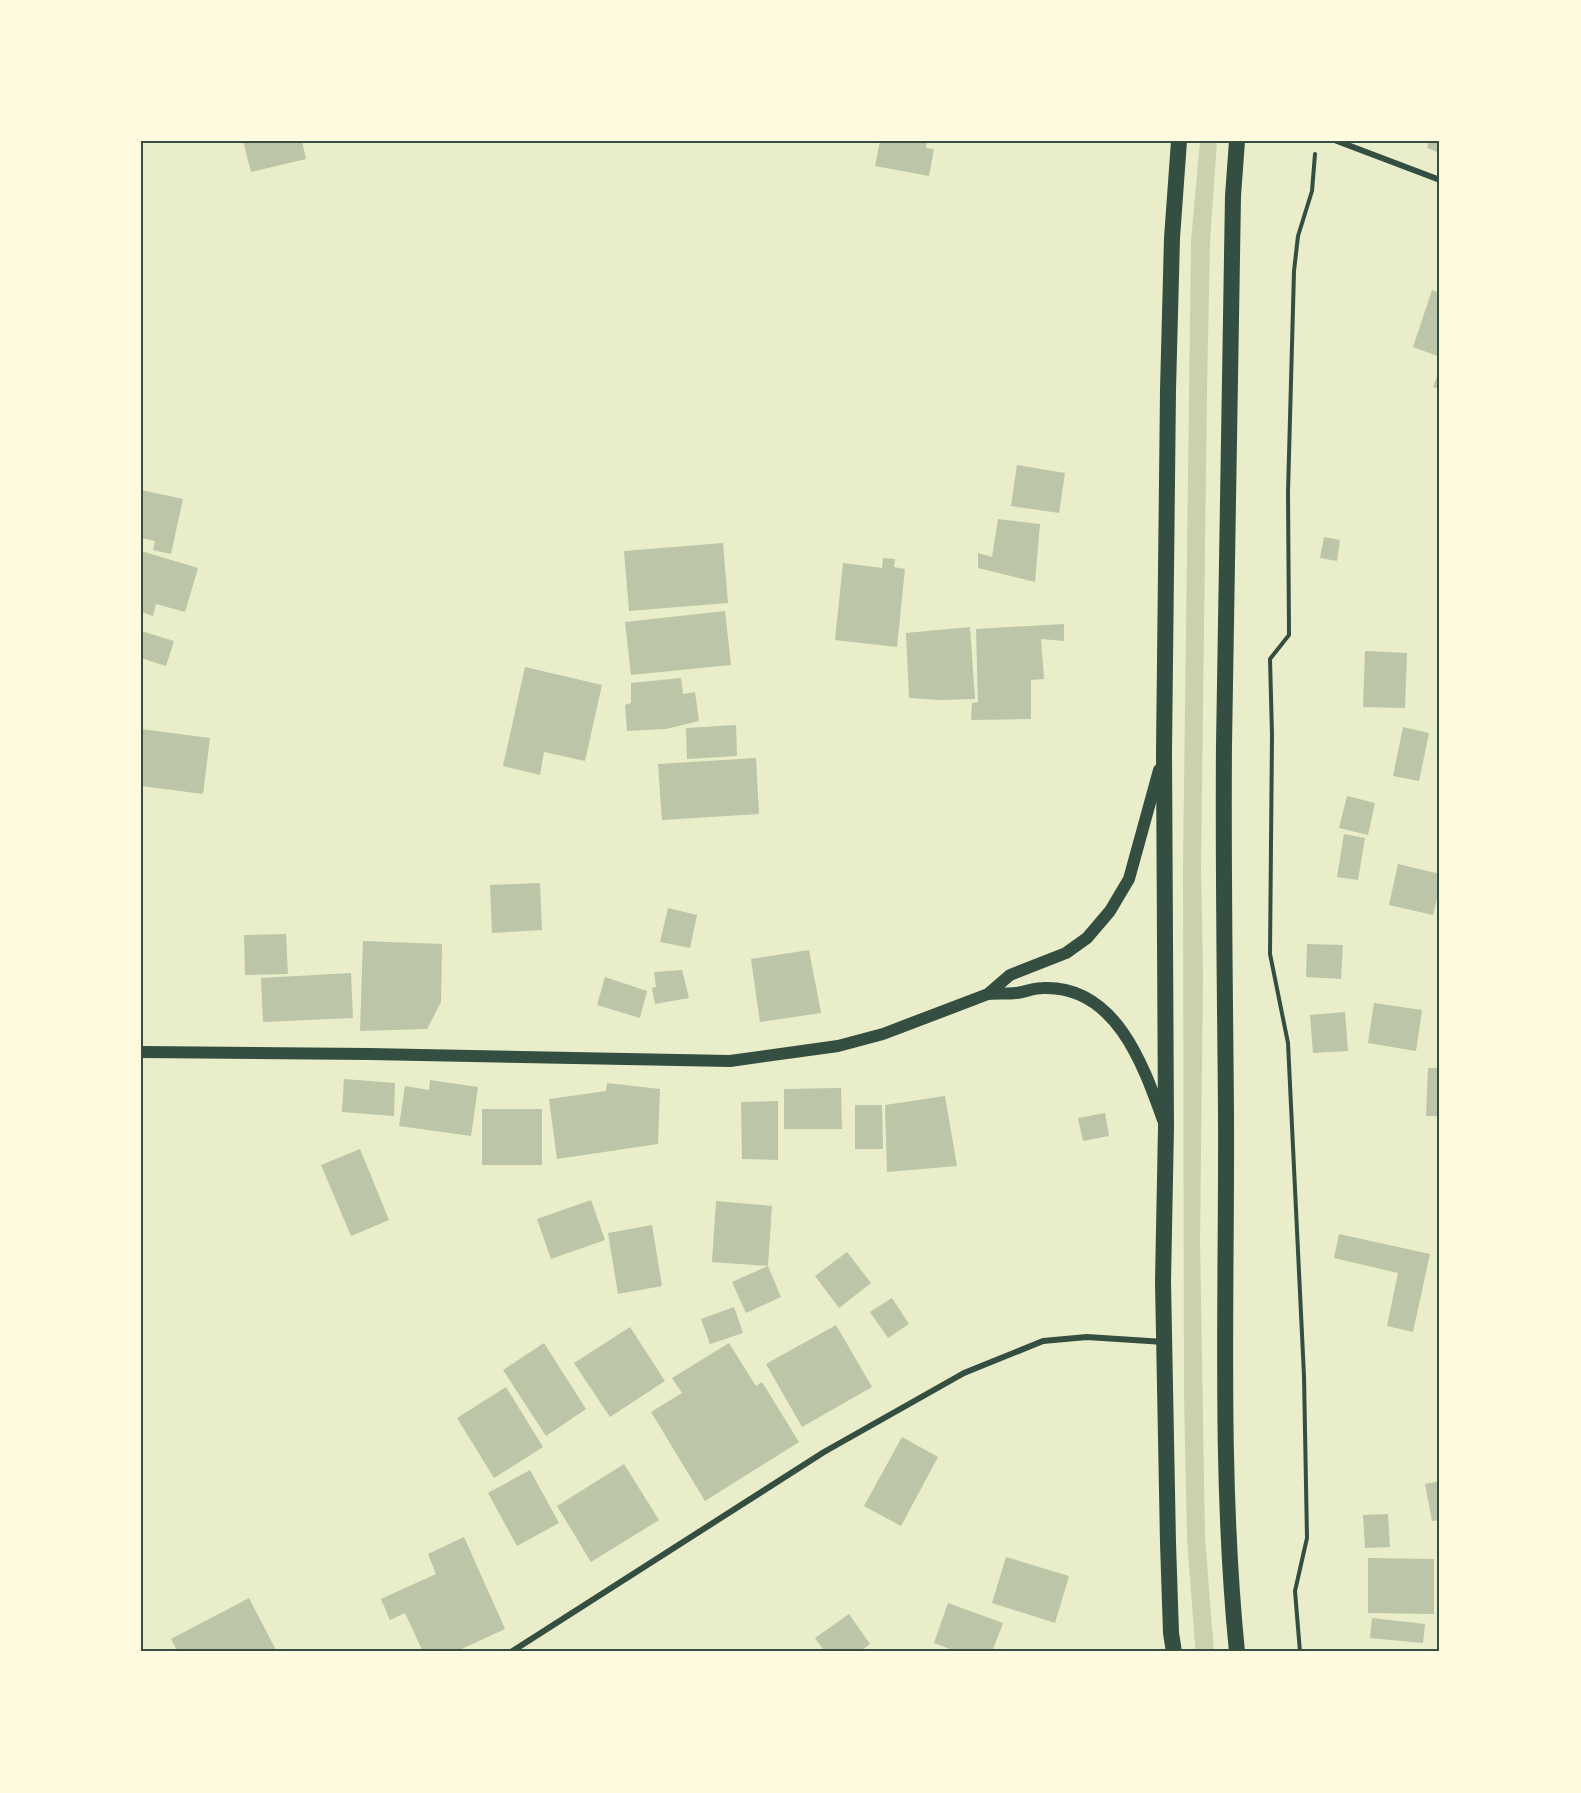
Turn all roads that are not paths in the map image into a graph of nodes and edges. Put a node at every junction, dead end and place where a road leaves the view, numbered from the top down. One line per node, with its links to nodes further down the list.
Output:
1 (1179, 141): 5 (highway)
2 (1237, 141): 12 (highway)
3 (1336, 141): 4 (street)
4 (1440, 180)
5 (1164, 752): 6 (main road); 8 (highway)
6 (988, 994): 7 (main road); 8 (main road)
7 (141, 1052)
8 (1166, 1127): 9 (highway)
9 (1164, 1342): 10 (street); 11 (highway)
10 (511, 1652)
11 (1173, 1652)
12 (1237, 1652)

